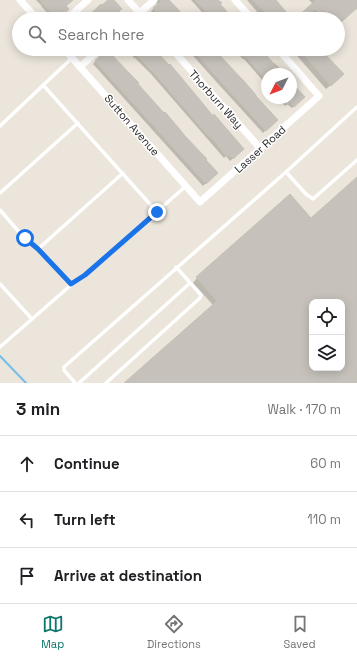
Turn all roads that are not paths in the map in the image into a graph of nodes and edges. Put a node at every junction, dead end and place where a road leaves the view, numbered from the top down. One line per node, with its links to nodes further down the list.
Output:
1 (20, 0): 6 (street)
2 (86, 0): 7 (street)
3 (128, 0): 8 (street)
4 (154, 0): 9 (street)
5 (235, 0): 10 (street)
6 (31, 12)
7 (74, 12)
8 (138, 12)
9 (145, 12)
10 (246, 12)
11 (92, 56): 15 (street)
12 (178, 56): 20 (street, Thorburn Way)
13 (284, 56): 20 (street, Lasser Road)
14 (72, 58): 15 (street, Sutton Avenue); 16 (lane)
15 (80, 67): 24 (street, Sutton Avenue)
16 (43, 85): 18 (lane); 19 (lane)
17 (357, 107): 22 (lane)
18 (78, 123): 23 (lane); 25 (lane)
19 (0, 126)
20 (260, 148): 26 (street, Lasser Road)
21 (357, 160): 22 (lane)
22 (286, 172): 30 (lane)
23 (122, 173): 28 (lane); 29 (lane)
24 (186, 186): 26 (street, Sutton Avenue); 28 (lane)
25 (0, 193)
26 (200, 202)
27 (0, 210): 29 (lane)
28 (157, 212): 33 (lane)
29 (38, 249): 33 (lane)
30 (176, 267): 31 (lane); 36 (lane)
31 (190, 283): 37 (lane); 38 (lane)
32 (0, 284): 34 (lane)
33 (71, 284): 34 (lane)
34 (32, 319): 35 (lane)
35 (1, 347)
36 (75, 383)
37 (79, 383)
38 (106, 383)

